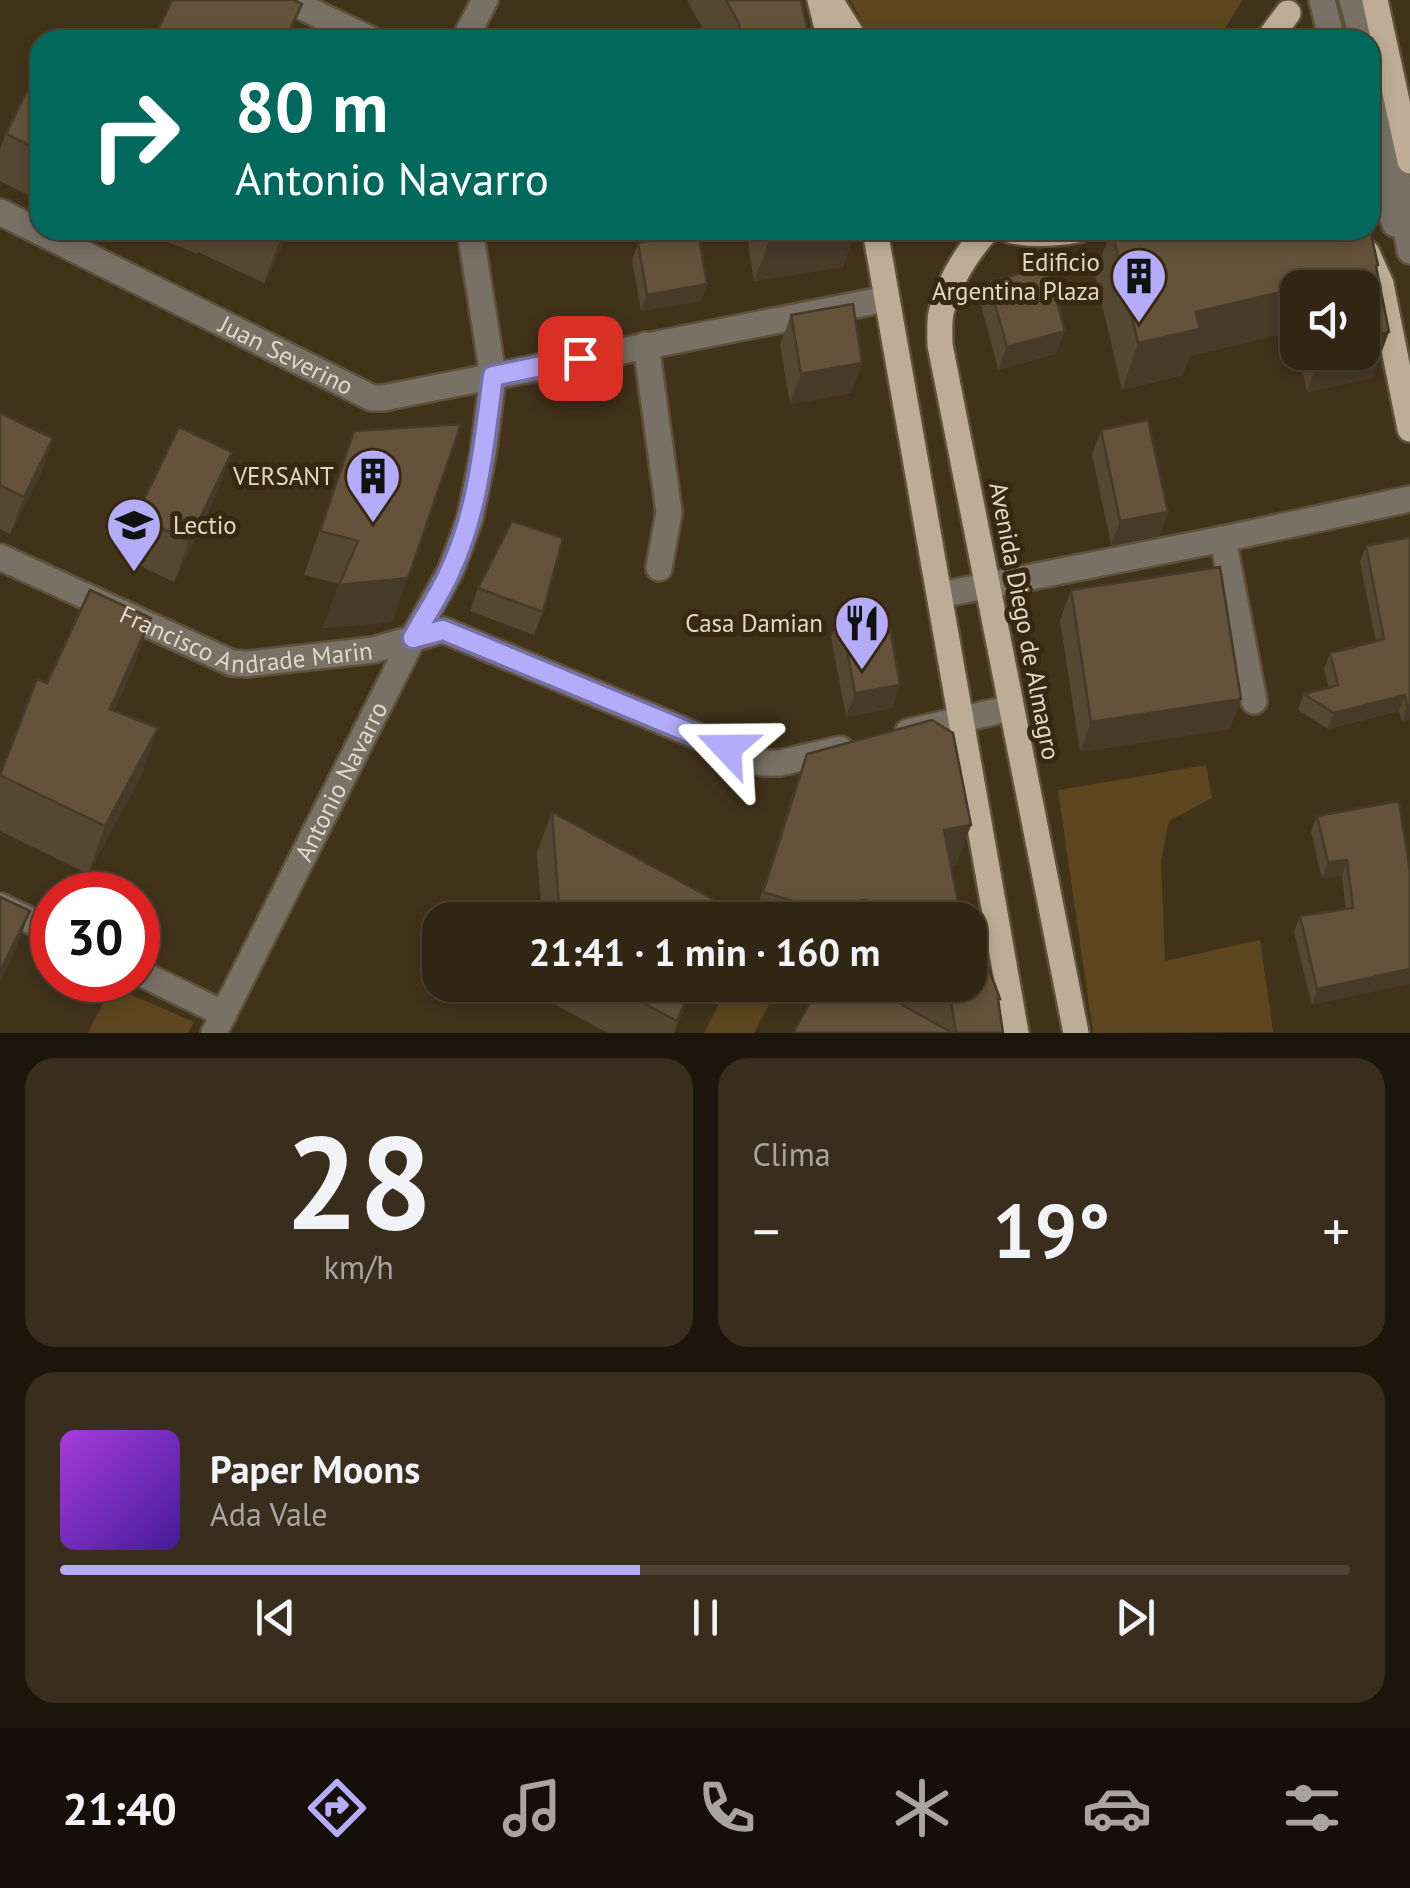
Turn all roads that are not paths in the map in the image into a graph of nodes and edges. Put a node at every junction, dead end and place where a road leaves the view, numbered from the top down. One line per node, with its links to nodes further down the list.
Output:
1 (288, 0): 9 (street)
2 (485, 0): 10 (street)
3 (820, 0): 11 (main road)
4 (830, 0): 12 (main road)
5 (1322, 0): 14 (street)
6 (1352, 0): 15 (street)
7 (1375, 0): 16 (main road)
8 (1288, 13): 13 (main road)
9 (351, 30)
10 (469, 30)
11 (828, 30)
12 (848, 30)
13 (1275, 30)
14 (1330, 30)
15 (1370, 30)
16 (1379, 30)
17 (1382, 49): 18 (main road); 27 (street)
18 (1410, 161)
19 (1380, 188): 28 (street)
20 (0, 212): 21 (street, Juan Severino)
21 (30, 227)
22 (56, 240): 31 (street, Juan Severino)
23 (472, 240): 31 (street, Antonio Navarro)
24 (877, 240): 29 (main road)
25 (979, 240): 37 (main road, Avenida Diego de Almagro)
26 (1353, 240): 32 (main road)
27 (1410, 251)
28 (1410, 260)
29 (886, 299): 30 (street, Juan Severino); 38 (main road)
30 (646, 345): 31 (street, Juan Severino); 36 (street)
31 (493, 376): 39 (street, Antonio Navarro)
32 (1410, 429)
33 (1410, 499): 34 (street)
34 (1223, 539): 37 (street); 40 (street)
35 (0, 556): 39 (street, Francisco Andrade Marin)
36 (659, 568)
37 (987, 586): 38 (street); 41 (main road, Avenida Diego de Almagro)
38 (940, 595): 42 (main road)
39 (413, 638): 42 (street, Francisco Andrade Marin); 46 (street, Antonio Navarro)
40 (1254, 701)
41 (1011, 708): 42 (street, Francisco Andrade Marin); 48 (main road, Avenida Diego de Almagro)
42 (960, 720): 47 (main road)
43 (0, 906): 44 (street)
44 (30, 920)
45 (160, 986): 46 (street)
46 (219, 1024)
47 (1016, 1033)
48 (1076, 1033)

